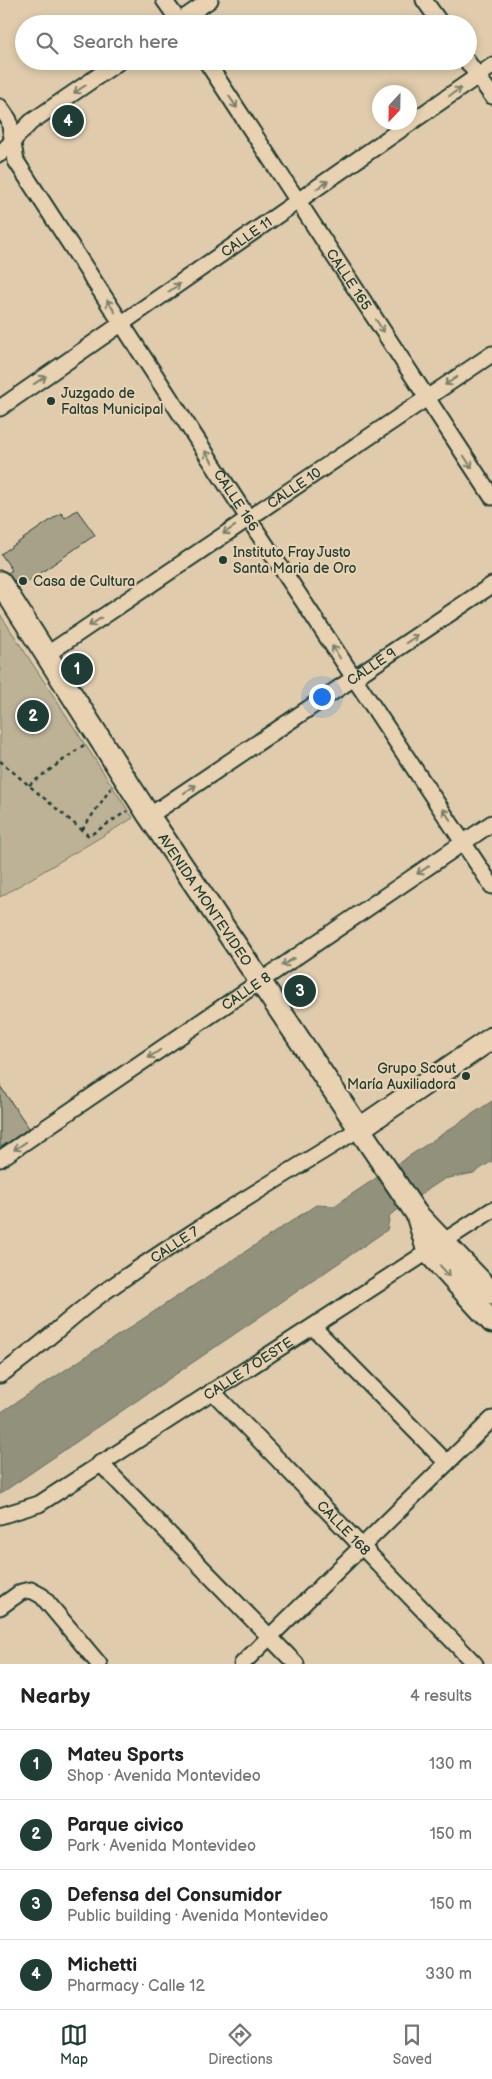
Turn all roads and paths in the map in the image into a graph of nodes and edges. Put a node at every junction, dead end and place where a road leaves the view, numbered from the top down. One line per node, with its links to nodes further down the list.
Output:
1 (164, 0): 4 (street)
2 (210, 0): 5 (street)
3 (424, 0): 6 (street)
4 (173, 15)
5 (189, 15)
6 (435, 15)
7 (492, 66): 11 (street, CALLE 11)
8 (107, 70): 14 (street, one-way to 14)
9 (212, 70): 16 (street, CALLE 165, one-way to 16)
10 (474, 70): 11 (street)
11 (478, 76): 12 (street); 16 (street, CALLE 11, one-way to 11)
12 (492, 96)
13 (0, 107): 14 (street, CALLE 166)
14 (12, 141): 15 (street); 17 (street, CALLE 166, one-way to 14)
15 (0, 154)
16 (299, 200): 17 (street, CALLE 11, one-way to 16); 19 (street, CALLE 165, one-way to 19)
17 (122, 324): 20 (street, CALLE 11, one-way to 17); 22 (street, CALLE 166, one-way to 17)
18 (492, 354): 19 (street, CALLE 10, one-way to 19)
19 (426, 398): 21 (street, CALLE 165, one-way to 21); 22 (street, CALLE 10)
20 (0, 408)
21 (492, 497)
22 (248, 518): 25 (street, CALLE 10, one-way to 25); 26 (street, CALLE 166, one-way to 22)
23 (0, 582): 25 (main road, AVENIDA MONTEVIDEO)
24 (492, 585): 26 (street, CALLE 9, one-way to 24)
25 (46, 655): 27 (main road, AVENIDA MONTEVIDEO)
26 (353, 678): 31 (street, CALLE 9, one-way to 26); 34 (street, CALLE 166, one-way to 26)
27 (98, 735): 29 (main road, AVENIDA MONTEVIDEO); 30 (path)
28 (0, 761): 30 (path)
29 (122, 772): 31 (main road, AVENIDA MONTEVIDEO); 33 (path)
30 (28, 785): 33 (path)
31 (145, 809): 33 (path); 36 (main road, AVENIDA MONTEVIDEO)
32 (492, 823): 34 (street, CALLE 8)
33 (82, 830)
34 (465, 842): 35 (street, CALLE 166); 36 (street, CALLE 8, one-way to 36)
35 (492, 886)
36 (259, 982): 38 (main road, AVENIDA MONTEVIDEO); 39 (street, CALLE 8, one-way to 39)
37 (492, 1038): 38 (main road)
38 (359, 1129): 41 (main road, AVENIDA MONTEVIDEO); 45 (street, CALLE 7)
39 (0, 1159)
40 (492, 1210): 41 (street, CALLE 7 OESTE)
41 (437, 1247): 42 (main road, AVENIDA MONTEVIDEO); 43 (main road, AVENIDA MONTEVIDEO, one-way to 43); 44 (street, CALLE 7 OESTE)
42 (492, 1293)
43 (492, 1322)
44 (313, 1327): 46 (street, CALLE 7 OESTE); 49 (street)
45 (0, 1375)
46 (212, 1391): 48 (street, CALLE 7 OESTE); 51 (street, CALLE 168)
47 (492, 1419): 49 (street)
48 (100, 1463): 50 (street, CALLE 7 OESTE); 53 (street)
49 (448, 1463): 51 (street)
50 (0, 1516)
51 (362, 1547): 53 (street); 57 (street, CALLE 168)
52 (0, 1607): 54 (street)
53 (270, 1637): 55 (street); 56 (street)
54 (93, 1662)
55 (242, 1664)
56 (296, 1664)
57 (475, 1664)

